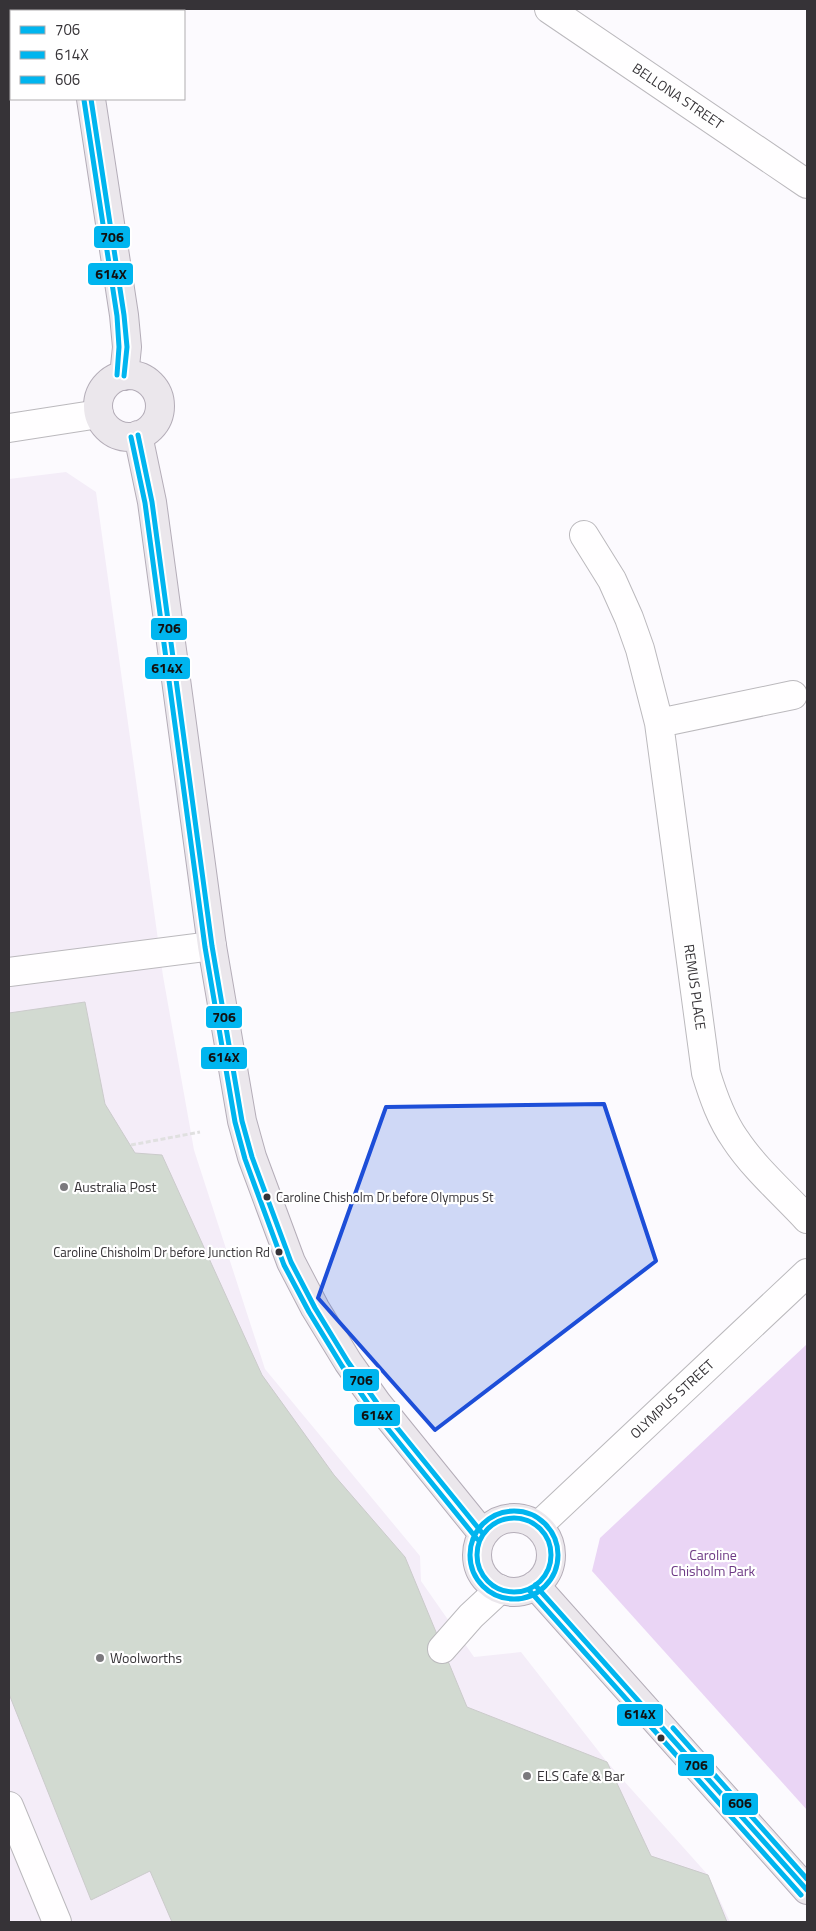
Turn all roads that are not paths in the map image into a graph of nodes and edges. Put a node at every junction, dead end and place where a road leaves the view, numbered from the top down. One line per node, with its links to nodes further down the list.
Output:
1 (549, 9): 3 (street, BELLONA STREET)
2 (91, 100): 4 (main road)
3 (807, 184)
4 (124, 376): 5 (main road); 7 (main road)
5 (99, 414): 6 (street); 7 (main road)
6 (9, 428)
7 (138, 435): 11 (main road)
8 (584, 535): 10 (street, REMUS PLACE)
9 (793, 695): 10 (street)
10 (660, 723): 13 (street, REMUS PLACE)
11 (212, 946): 12 (street); 16 (main road)
12 (9, 972)
13 (807, 1219)
14 (807, 1273): 15 (street, OLYMPUS STREET)
15 (538, 1526): 16 (main road); 17 (main road)
16 (483, 1534): 18 (main road)
17 (535, 1586): 18 (main road); 21 (main road)
18 (500, 1589): 19 (street)
19 (442, 1649)
20 (9, 1806): 22 (street)
21 (807, 1890)
22 (57, 1922)

